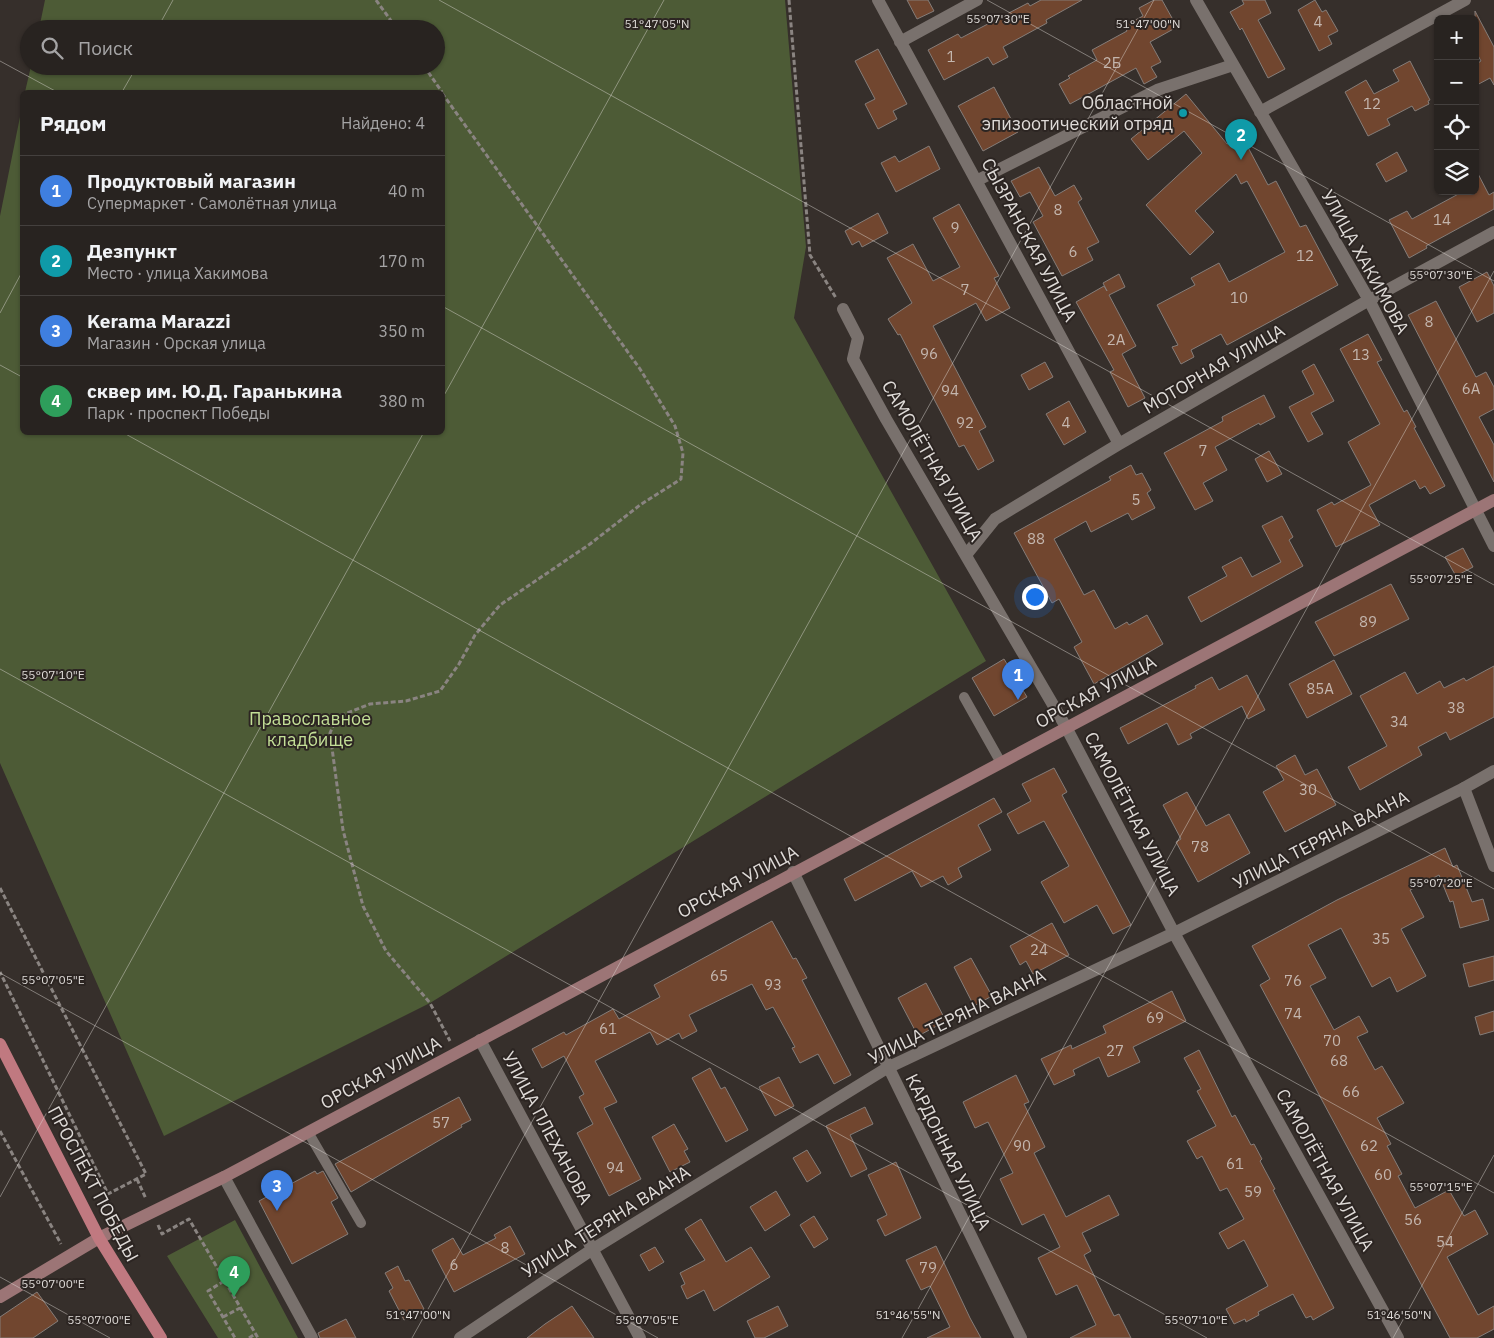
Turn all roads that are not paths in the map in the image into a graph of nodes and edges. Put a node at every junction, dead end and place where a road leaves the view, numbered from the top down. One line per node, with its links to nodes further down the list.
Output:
1 (878, 0): 5 (street, СЫЗРАНСКАЯ УЛИЦА)
2 (977, 0): 5 (street)
3 (1196, 0): 6 (street, УЛИЦА ХАКИМОВА)
4 (1465, 0): 7 (street)
5 (900, 42): 8 (street, СЫЗРАНСКАЯ УЛИЦА)
6 (1234, 65): 7 (street, УЛИЦА ХАКИМОВА); 8 (street)
7 (1260, 112): 10 (street, УЛИЦА ХАКИМОВА)
8 (978, 180): 12 (street, СЫЗРАНСКАЯ УЛИЦА)
9 (1494, 232): 10 (street, МОТОРНАЯ УЛИЦА)
10 (1369, 300): 12 (street, МОТОРНАЯ УЛИЦА); 14 (street, УЛИЦА ХАКИМОВА)
11 (843, 309): 16 (street, САМОЛЁТНАЯ УЛИЦА)
12 (1119, 444): 16 (street, МОТОРНАЯ УЛИЦА)
13 (1494, 500): 14 (main road, ОРСКАЯ УЛИЦА)
14 (1476, 510): 15 (street, УЛИЦА ХАКИМОВА); 18 (main road, ОРСКАЯ УЛИЦА)
15 (1494, 546)
16 (966, 555): 18 (street, САМОЛЁТНАЯ УЛИЦА)
17 (964, 697): 19 (lane)
18 (1066, 727): 19 (main road, ОРСКАЯ УЛИЦА); 24 (street, САМОЛЁТНАЯ УЛИЦА)
19 (1000, 761): 23 (main road, ОРСКАЯ УЛИЦА)
20 (1494, 772): 21 (street, УЛИЦА ТЕРЯНА ВААНА)
21 (1464, 788): 22 (street); 24 (street, УЛИЦА ТЕРЯНА ВААНА)
22 (1494, 866)
23 (792, 872): 25 (main road, ОРСКАЯ УЛИЦА); 27 (street, КАРДОННАЯ УЛИЦА)
24 (1174, 933): 27 (street, УЛИЦА ТЕРЯНА ВААНА); 39 (street, САМОЛЁТНАЯ УЛИЦА)
25 (480, 1040): 28 (main road, ОРСКАЯ УЛИЦА); 32 (street, УЛИЦА ПЛЕХАНОВА)
26 (0, 1044): 31 (main road, ПРОСПЕКТ ПОБЕДЫ)
27 (887, 1068): 32 (street, УЛИЦА ТЕРЯНА ВААНА); 38 (street, КАРДОННАЯ УЛИЦА)
28 (308, 1132): 29 (main road, ОРСКАЯ УЛИЦА); 30 (lane)
29 (224, 1177): 31 (main road, ОРСКАЯ УЛИЦА); 35 (street)
30 (361, 1224)
31 (98, 1238): 33 (main road, ОРСКАЯ УЛИЦА); 34 (main road, ПРОСПЕКТ ПОБЕДЫ)
32 (592, 1249): 36 (street, УЛИЦА ТЕРЯНА ВААНА); 37 (street, УЛИЦА ПЛЕХАНОВА)
33 (0, 1297)
34 (161, 1338)
35 (312, 1338)
36 (460, 1338)
37 (640, 1338)
38 (1021, 1338)
39 (1398, 1338)

